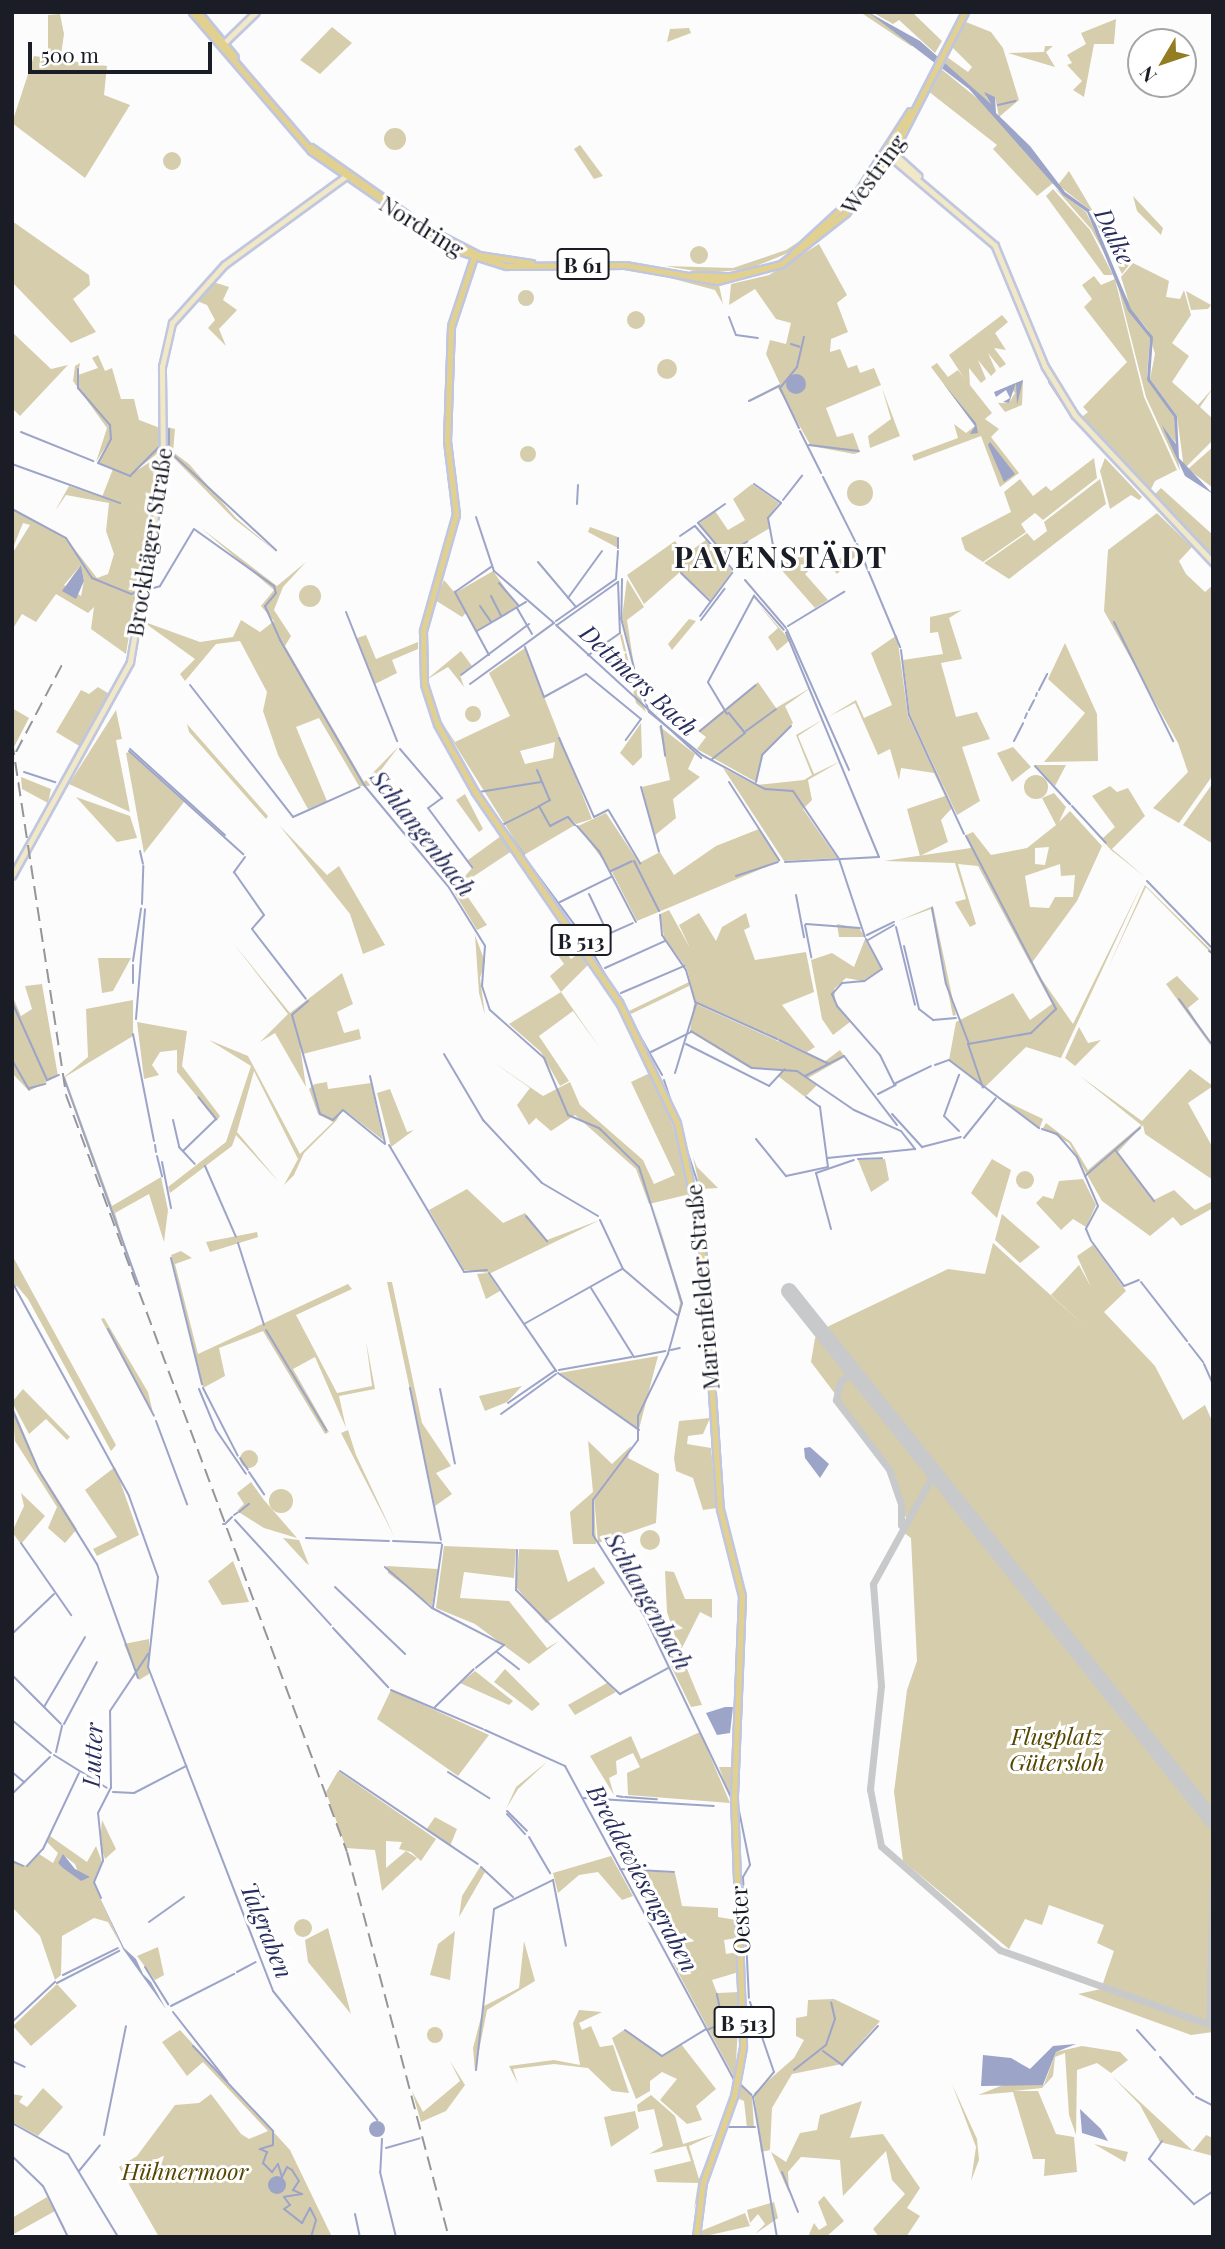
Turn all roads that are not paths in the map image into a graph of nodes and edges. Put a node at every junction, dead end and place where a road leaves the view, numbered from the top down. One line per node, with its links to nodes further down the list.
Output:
1 (195, 12): 4 (main road, Nordring / B 61)
2 (255, 12): 4 (main road)
3 (964, 12): 5 (main road, Westring / B 61)
4 (222, 43): 6 (main road, Nordring / B 61)
5 (889, 153): 8 (main road, Westring / B 61); 9 (main road)
6 (345, 174): 7 (main road, Nordring / B 61); 10 (main road, Brockhäger Straße)
7 (476, 256): 8 (main road, Nordring / B 61); 11 (main road, Marienfelder Straße / B 513)
8 (725, 278)
9 (1213, 562)
10 (12, 876)
11 (742, 1596): 12 (main road, Oester / B 513)
12 (696, 2237)

